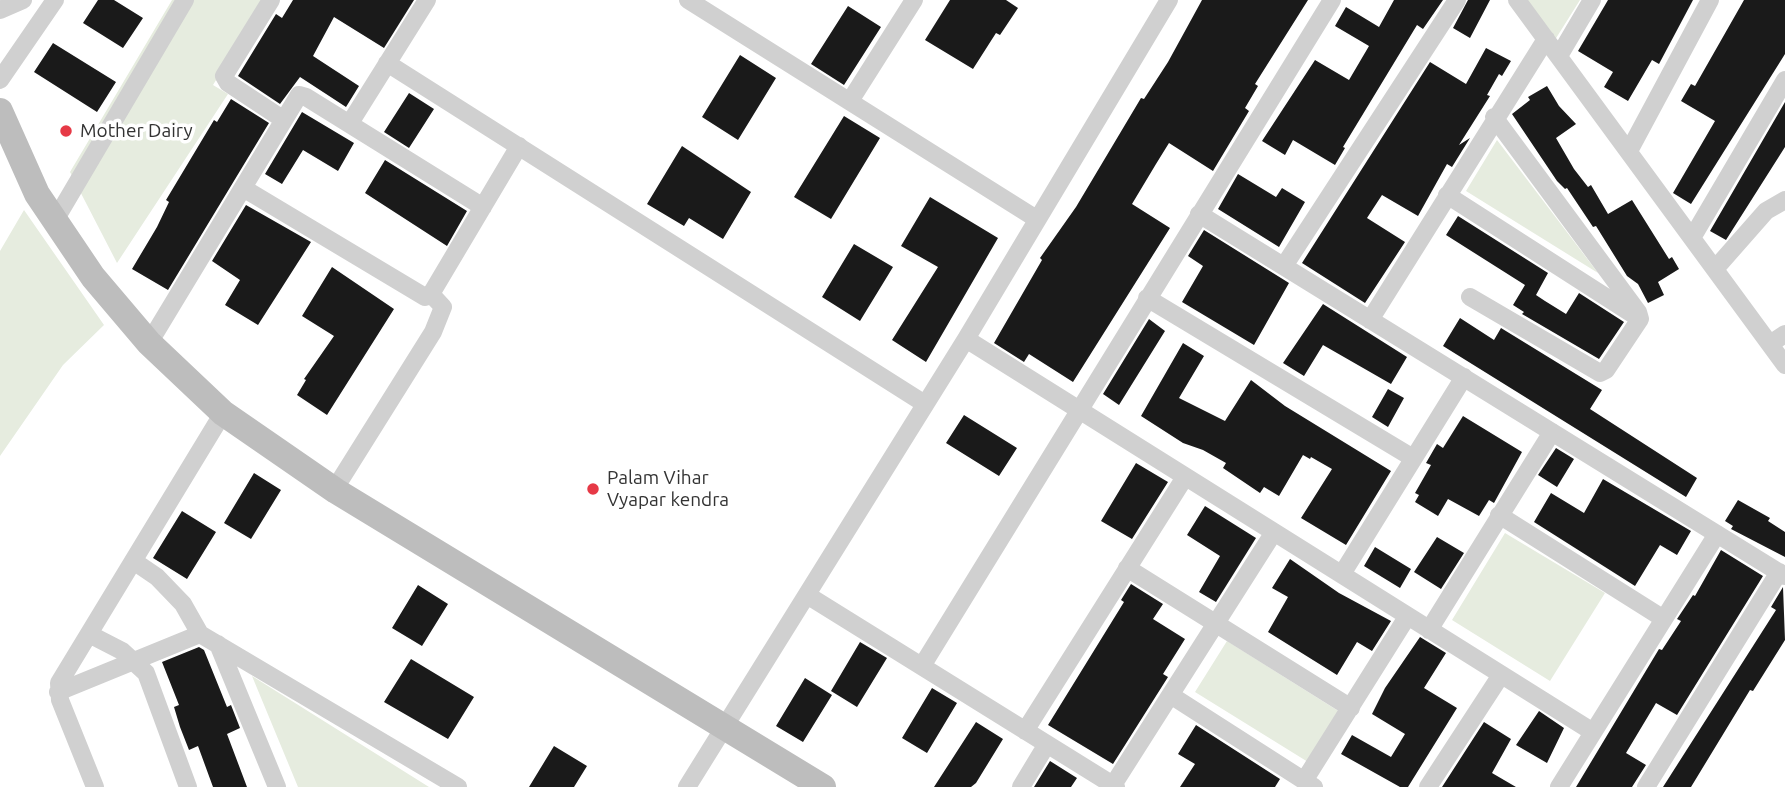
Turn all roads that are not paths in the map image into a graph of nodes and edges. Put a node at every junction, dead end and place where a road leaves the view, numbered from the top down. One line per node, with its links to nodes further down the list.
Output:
1 (23, 0): 14 (street)
2 (55, 0): 18 (street)
3 (185, 0): 33 (street)
4 (271, 0): 23 (street)
5 (427, 0): 17 (street)
6 (688, 0): 20 (street)
7 (914, 0): 20 (street)
8 (1169, 0): 32 (street)
9 (1332, 0): 31 (street)
10 (1457, 0): 35 (street)
11 (1517, 0): 15 (street)
12 (1591, 0): 16 (street)
13 (1710, 0): 26 (street)
14 (0, 10)
15 (1546, 39): 16 (street); 22 (street)
16 (1559, 56): 26 (street)
17 (387, 63): 24 (street); 25 (street)
18 (0, 80)
19 (1785, 80): 34 (street)
20 (850, 101): 32 (street)
21 (0, 111): 33 (street)
22 (1494, 117): 28 (street); 40 (street)
23 (284, 120): 24 (street); 27 (street)
24 (350, 123): 30 (street)
25 (519, 146): 30 (street); 47 (street)
26 (1629, 151): 34 (street)
27 (243, 188): 37 (street); 44 (street)
28 (1447, 195): 40 (street); 41 (street)
29 (1785, 200): 36 (street)
30 (483, 207): 37 (street)
31 (1199, 215): 35 (street); 39 (street)
32 (1035, 218): 42 (street)
33 (54, 222): 44 (street)
34 (1692, 238): 36 (street)
35 (1284, 267): 41 (street)
36 (1715, 269): 43 (street)
37 (431, 294): 53 (street)
38 (1470, 297): 40 (street)
39 (1147, 298): 48 (street); 51 (street)
40 (1640, 319)
41 (1370, 320): 46 (street)
42 (965, 339): 47 (street); 48 (street)
43 (1777, 339): 45 (street)
44 (149, 343): 49 (street)
45 (1785, 365)
46 (1464, 377): 50 (street); 51 (street)
47 (925, 404): 61 (street)
48 (1079, 411): 52 (street); 70 (street)
49 (223, 413): 53 (street); 57 (street)
50 (1552, 432): 54 (street); 56 (street)
51 (1413, 458): 59 (street)
52 (1185, 477): 55 (street); 58 (street)
53 (334, 490): 75 (street)
54 (1500, 515): 63 (street); 65 (street)
55 (1274, 532): 59 (street); 64 (street)
56 (1717, 534): 60 (street); 63 (street)
57 (135, 562): 66 (street); 67 (street)
58 (1127, 568): 64 (street); 76 (street)
59 (1342, 574): 62 (street)
60 (1782, 574): 90 (street)
61 (807, 595): 70 (street); 75 (street)
62 (1407, 617): 65 (street); 74 (street)
63 (1664, 619): 77 (street)
64 (1217, 625): 73 (street); 74 (street)
65 (1429, 630): 71 (street)
66 (89, 634): 69 (street); 72 (street)
67 (201, 634): 68 (street); 69 (street)
68 (218, 643): 83 (street); 84 (street)
69 (134, 660): 72 (street); 82 (street)
70 (922, 666): 76 (street)
71 (1501, 675): 77 (street); 88 (street)
72 (58, 692): 81 (street)
73 (1172, 696): 79 (street); 80 (street)
74 (1351, 708): 79 (street)
75 (723, 726): 85 (street); 86 (street)
76 (1025, 731): 78 (street)
77 (1593, 732): 89 (street)
78 (1047, 744): 80 (street); 87 (street)
79 (1309, 784)
80 (1114, 786)
81 (95, 787)
82 (188, 787)
83 (277, 787)
84 (458, 787)
85 (687, 787)
86 (823, 787)
87 (1021, 787)
88 (1428, 787)
89 (1559, 787)
90 (1646, 787)

